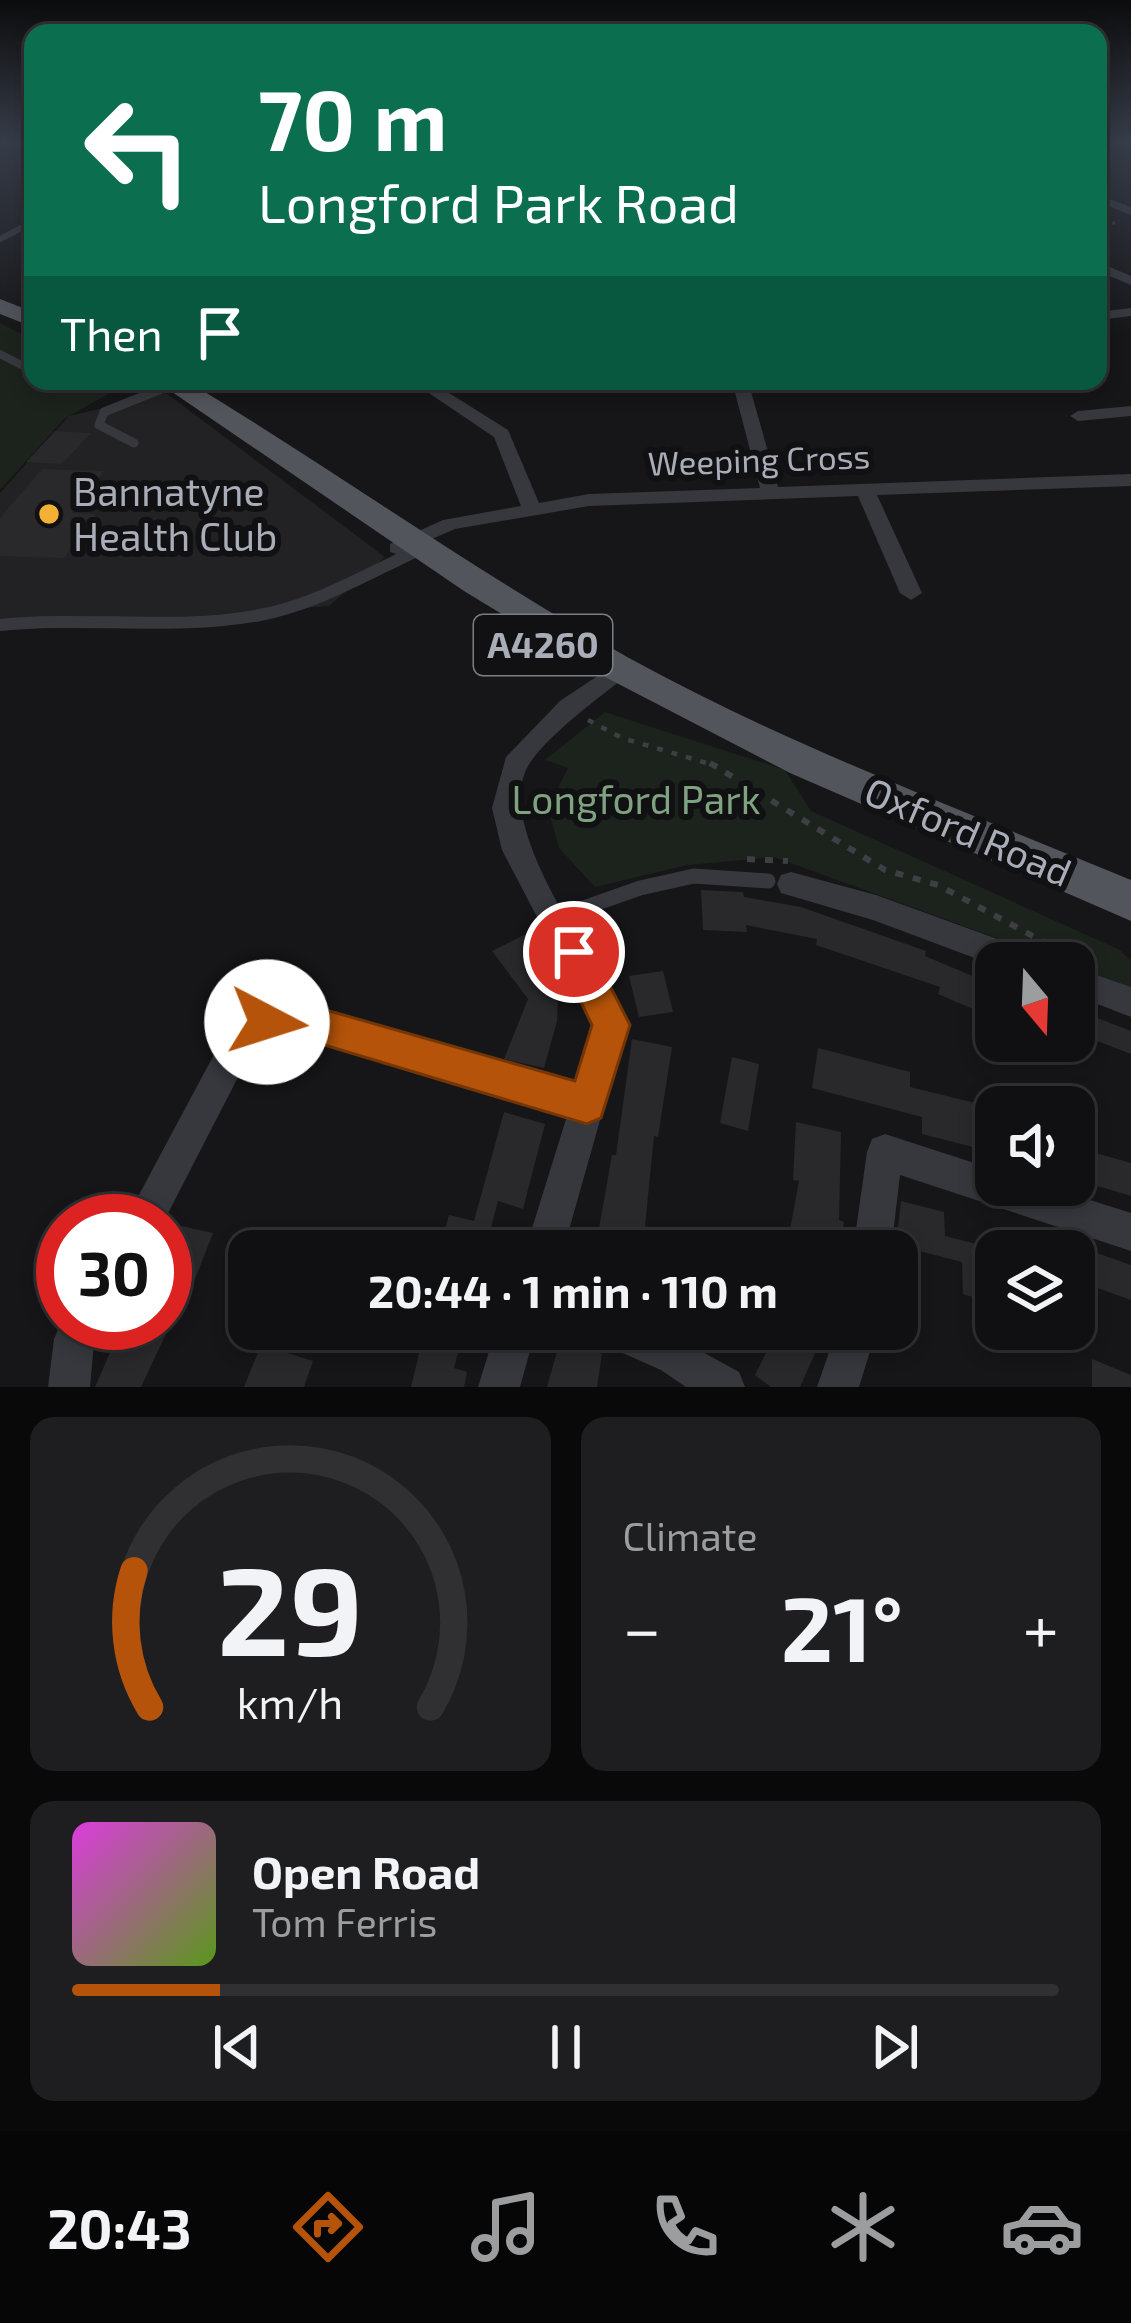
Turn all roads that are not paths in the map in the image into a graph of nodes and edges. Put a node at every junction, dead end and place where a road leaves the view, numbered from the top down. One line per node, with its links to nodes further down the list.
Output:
1 (154, 390): 7 (lane)
2 (185, 390): 12 (main road, Oxford Road / A4260)
3 (432, 390): 11 (street)
4 (742, 390): 10 (street)
5 (1131, 411): 6 (street)
6 (1078, 416)
7 (134, 443)
8 (1129, 482): 9 (street, Weeping Cross)
9 (864, 488): 10 (street, Weeping Cross); 13 (street)
10 (770, 491): 11 (street, Weeping Cross)
11 (531, 506): 12 (street, Weeping Cross)
12 (411, 548): 14 (lane); 15 (main road, Oxford Road / A4260)
13 (911, 593)
14 (0, 625)
15 (611, 675): 17 (main road, Oxford Road / A4260); 18 (street)
16 (780, 882): 18 (lane); 19 (street)
17 (1131, 901)
18 (555, 918): 22 (street)
19 (975, 945)
20 (1095, 982): 21 (street)
21 (1131, 1002)
22 (587, 1105): 23 (street); 24 (street)
23 (158, 1194)
24 (550, 1230)
25 (875, 1230): 26 (street)
26 (1131, 1232)
27 (73, 1350): 31 (street)
28 (510, 1350): 32 (street)
29 (661, 1350): 33 (street)
30 (850, 1350): 34 (street)
31 (69, 1387)
32 (499, 1387)
33 (724, 1387)
34 (838, 1387)

